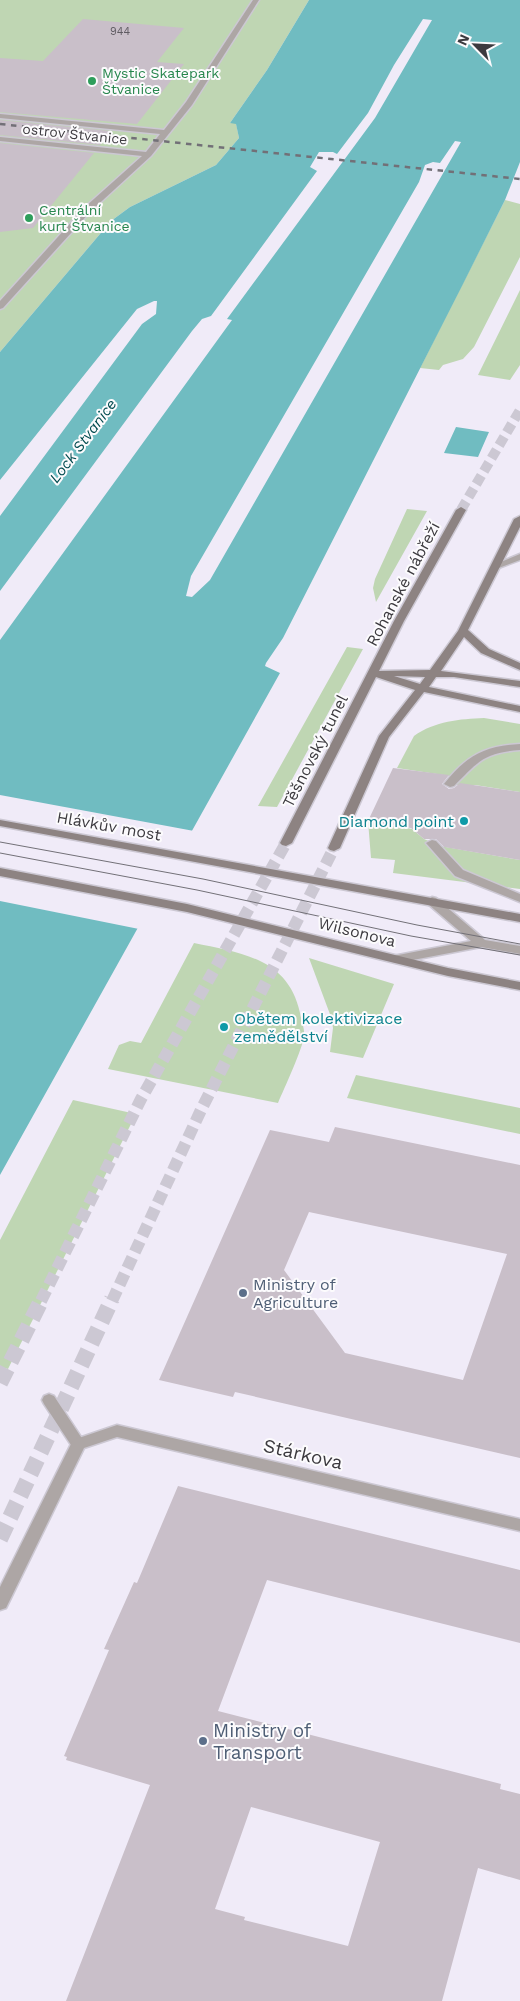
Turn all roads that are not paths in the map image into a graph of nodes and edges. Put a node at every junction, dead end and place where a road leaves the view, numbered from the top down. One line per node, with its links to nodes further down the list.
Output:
1 (256, 0): 3 (street, ostrov Štvanice)
2 (0, 116): 3 (street)
3 (166, 132): 5 (street, ostrov Štvanice)
4 (0, 139): 5 (street, ostrov Štvanice)
5 (148, 154): 6 (street, ostrov Štvanice)
6 (0, 306)
7 (462, 510): 14 (main road, Rohanské nábřeží)
8 (519, 519): 10 (main road)
9 (520, 557): 10 (street)
10 (496, 566): 11 (main road)
11 (463, 631): 12 (main road); 13 (main road)
12 (520, 667)
13 (434, 673): 14 (main road); 15 (main road); 16 (main road)
14 (374, 674): 16 (main road); 21 (main road, Těšnovský tunel)
15 (520, 684)
16 (420, 690): 17 (main road); 23 (main road)
17 (520, 709)
18 (520, 748): 19 (street)
19 (450, 784)
20 (0, 823): 26 (main road, Hlávkův most)
21 (286, 843)
22 (432, 843): 25 (street)
23 (334, 848)
24 (0, 872): 30 (main road, Wilsonova)
25 (520, 898)
26 (432, 901): 27 (main road); 28 (street)
27 (520, 918)
28 (481, 943): 29 (street); 30 (street)
29 (520, 950)
30 (397, 959): 31 (main road, Wilsonova)
31 (520, 986)
32 (49, 1400): 33 (street)
33 (78, 1444): 34 (street, Stárkova); 35 (street)
34 (520, 1525)
35 (0, 1603)

